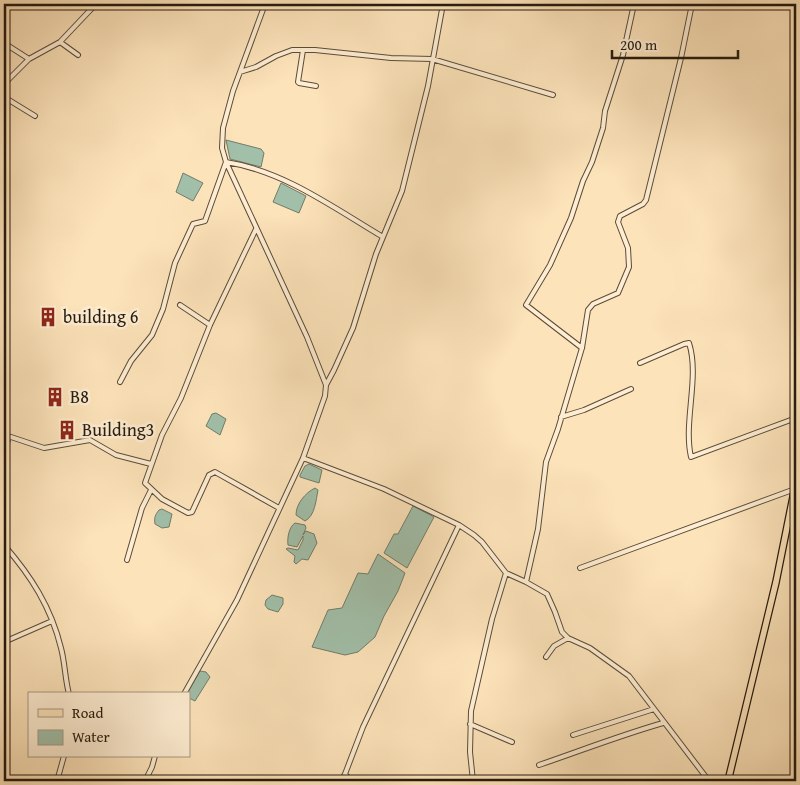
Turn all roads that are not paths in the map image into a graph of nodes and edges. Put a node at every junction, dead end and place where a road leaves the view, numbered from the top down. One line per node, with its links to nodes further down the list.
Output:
1 (96, 4): 8 (street)
2 (265, 4): 14 (street)
3 (442, 4): 13 (street)
4 (634, 4): 25 (street)
5 (692, 4): 25 (street)
6 (778, 4): 7 (street)
7 (772, 6)
8 (60, 42): 11 (street); 12 (street)
9 (4, 43): 12 (street)
10 (303, 50): 13 (street); 14 (street); 16 (street)
11 (78, 55)
12 (29, 59): 15 (street)
13 (432, 60): 17 (street); 22 (street)
14 (240, 72): 20 (street)
15 (4, 84)
16 (316, 86)
17 (553, 96)
18 (4, 97): 19 (street)
19 (35, 116)
20 (226, 162): 21 (street); 22 (street); 27 (street)
21 (256, 229): 24 (street); 28 (street)
22 (383, 237): 28 (street)
23 (180, 305): 24 (street)
24 (210, 325): 34 (street)
25 (582, 348): 30 (street)
26 (640, 363): 31 (street)
27 (120, 382)
28 (326, 384): 32 (street)
29 (631, 388): 30 (street)
30 (561, 418): 43 (street)
31 (796, 418)
32 (303, 458): 37 (street); 38 (street)
33 (4, 461): 34 (street)
34 (151, 464): 36 (street)
35 (796, 486): 41 (street); 67 (main road)
36 (152, 490): 37 (street); 40 (street)
37 (279, 508): 49 (street)
38 (459, 525): 42 (street); 58 (street)
39 (4, 545): 44 (street)
40 (127, 560)
41 (580, 568)
42 (506, 573): 43 (street); 52 (street)
43 (526, 582): 45 (street)
44 (52, 621): 46 (street); 48 (street)
45 (568, 638): 47 (street); 50 (street)
46 (4, 642)
47 (546, 657)
48 (69, 692)
49 (185, 692)
50 (654, 709): 51 (street); 53 (street)
51 (663, 723): 57 (street); 66 (street)
52 (470, 724): 54 (street); 65 (street)
53 (574, 735)
54 (512, 742)
55 (63, 758): 61 (street)
56 (154, 758): 62 (street)
57 (539, 765)
58 (345, 774): 63 (street); 64 (street)
59 (4, 776): 60 (street)
60 (11, 780): 61 (street)
61 (55, 781)
62 (145, 781)
63 (341, 781)
64 (352, 781)
65 (473, 781)
66 (709, 781)
67 (728, 781)

